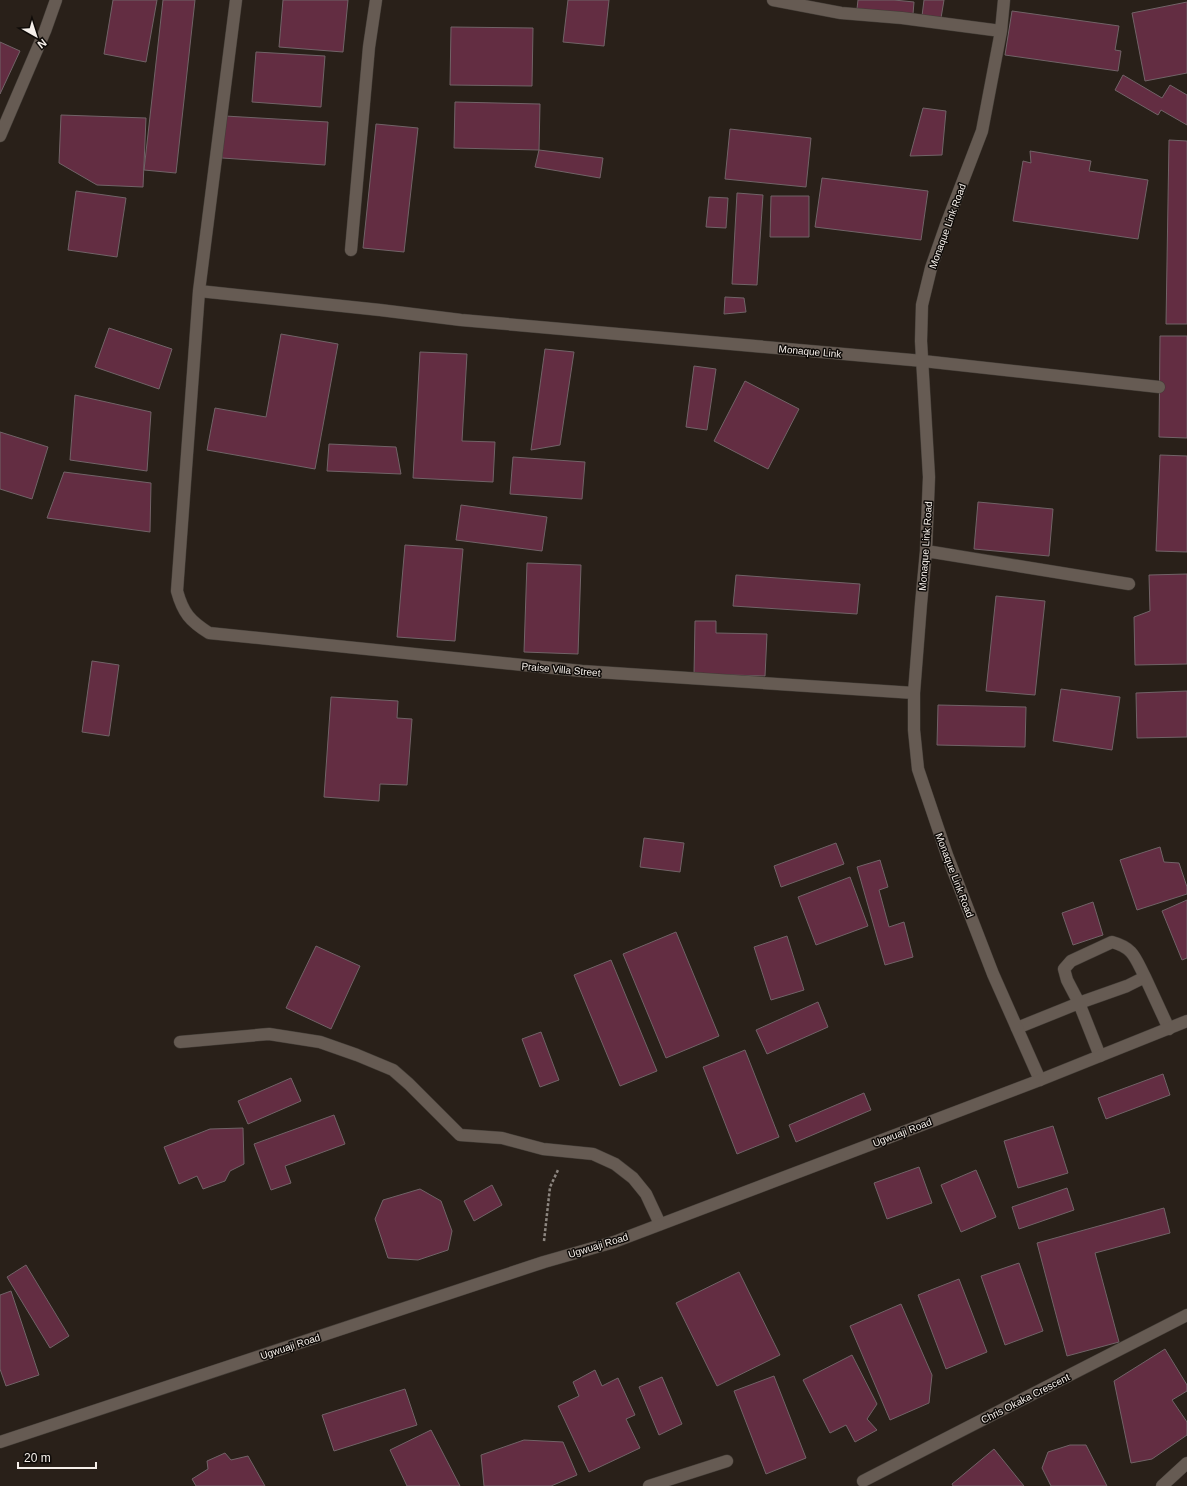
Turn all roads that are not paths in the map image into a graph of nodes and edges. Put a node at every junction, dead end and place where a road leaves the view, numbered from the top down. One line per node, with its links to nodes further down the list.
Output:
1 (56, 0): 7 (street)
2 (236, 0): 9 (street)
3 (376, 0): 8 (street)
4 (773, 0): 6 (street)
5 (1004, 0): 6 (street, Monaque Link Road)
6 (1001, 31): 10 (street, Monaque Link Road)
7 (0, 136)
8 (351, 250)
9 (199, 291): 10 (street, Monaque Link); 14 (street, Praise Villa Street)
10 (923, 361): 11 (street, Monaque Link); 12 (street, Monaque Link Road)
11 (1159, 387)
12 (926, 551): 13 (street); 14 (street, Monaque Link Road)
13 (1129, 584)
14 (914, 693): 18 (street, Monaque Link Road)
15 (1145, 977): 16 (street); 16 (street); 19 (street)
16 (1079, 1003): 18 (street); 21 (street)
17 (1187, 1021): 19 (street, Ugwuaji Road)
18 (1017, 1028): 22 (street, Monaque Link Road)
19 (1169, 1029): 21 (street, Ugwuaji Road)
20 (180, 1042): 23 (street)
21 (1100, 1056): 22 (street, Ugwuaji Road)
22 (1040, 1080): 23 (street, Ugwuaji Road)
23 (660, 1224): 25 (street, Ugwuaji Road)
24 (1187, 1315): 28 (street, Chris Okaka Crescent)
25 (0, 1442)
26 (727, 1461): 29 (street)
27 (1187, 1463): 30 (street)
28 (863, 1481)
29 (649, 1486)
30 (1162, 1486)

